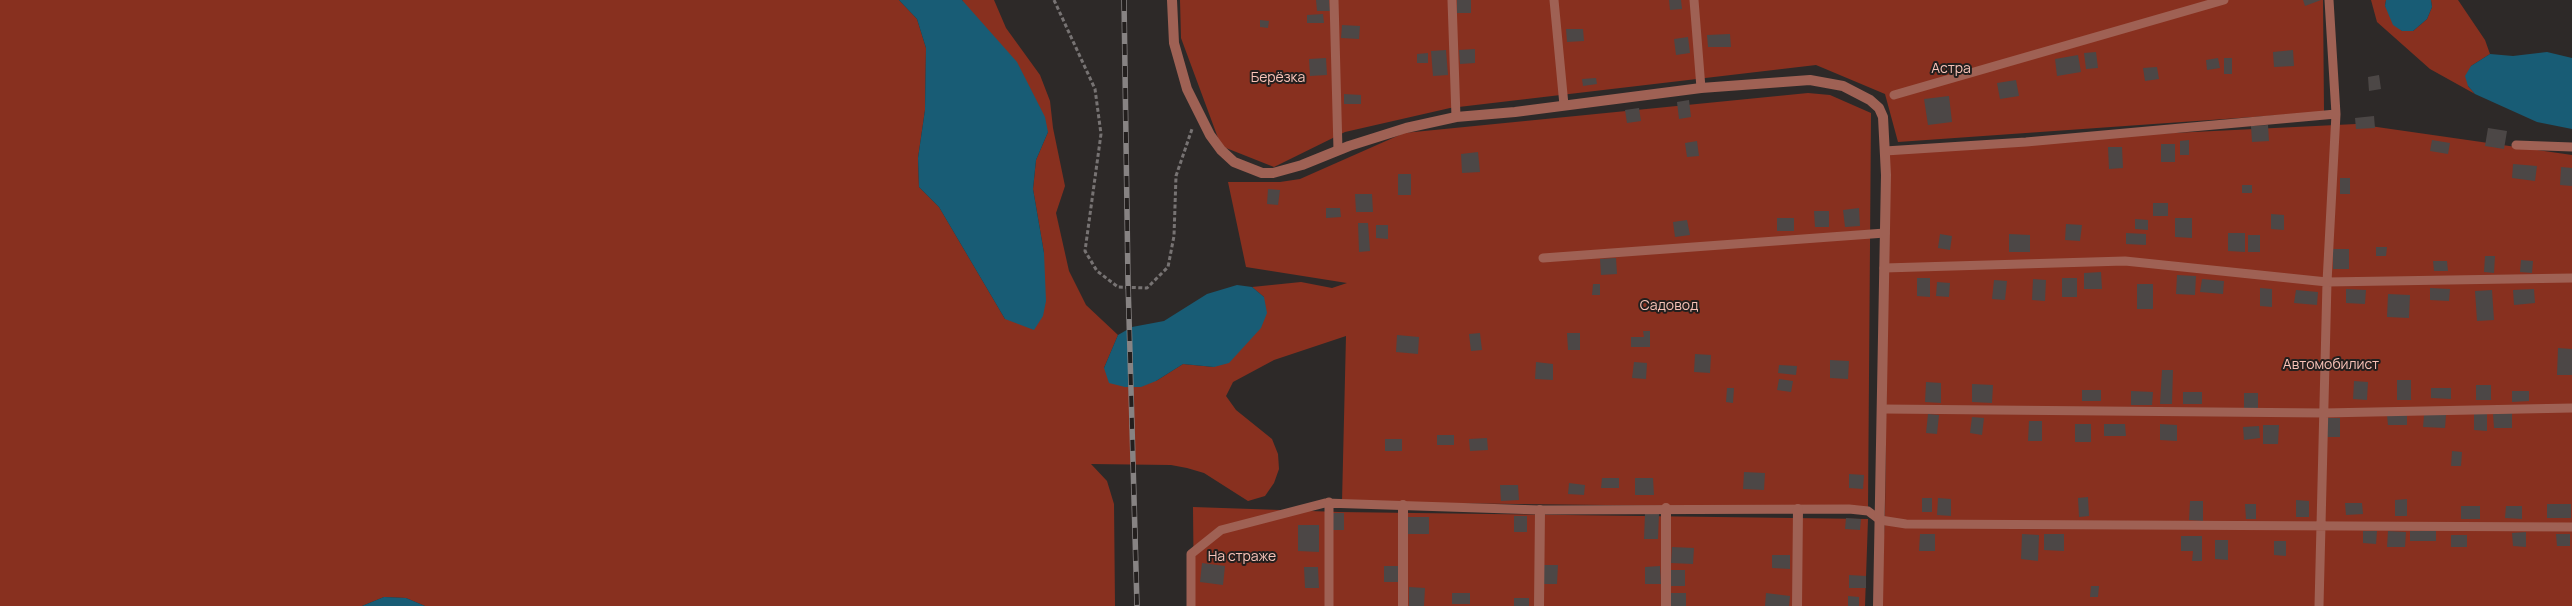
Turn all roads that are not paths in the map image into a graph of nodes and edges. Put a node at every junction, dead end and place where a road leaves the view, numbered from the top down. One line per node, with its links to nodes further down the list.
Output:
1 (1172, 0): 15 (street)
2 (1334, 0): 15 (lane)
3 (1452, 0): 12 (lane)
4 (1554, 0): 10 (lane)
5 (1694, 0): 8 (lane)
6 (2224, 0): 9 (lane)
7 (2329, 0): 11 (lane)
8 (1701, 88): 10 (street); 16 (street)
9 (1894, 95)
10 (1564, 105): 12 (street)
11 (2336, 114): 16 (lane); 21 (lane)
12 (1456, 117): 15 (street)
13 (2516, 145): 14 (lane)
14 (2572, 147)
15 (1338, 150)
16 (1885, 151): 17 (street)
17 (1885, 233): 18 (lane); 19 (street)
18 (1543, 258)
19 (1884, 268): 21 (lane); 23 (street)
20 (2572, 278): 21 (lane)
21 (2327, 282): 24 (lane)
22 (2572, 408): 24 (lane)
23 (1883, 409): 24 (lane); 30 (street)
24 (2324, 413): 31 (lane)
25 (1329, 502): 26 (lane); 33 (lane); 34 (lane)
26 (1403, 505): 29 (lane); 35 (street)
27 (1666, 508): 28 (lane); 29 (lane); 37 (street)
28 (1798, 509): 30 (lane); 38 (street)
29 (1540, 510): 36 (street)
30 (1880, 520): 31 (lane); 39 (street)
31 (2321, 526): 32 (lane); 40 (lane)
32 (2572, 527)
33 (1191, 606)
34 (1329, 606)
35 (1403, 606)
36 (1539, 606)
37 (1666, 606)
38 (1797, 606)
39 (1878, 606)
40 (2319, 606)

